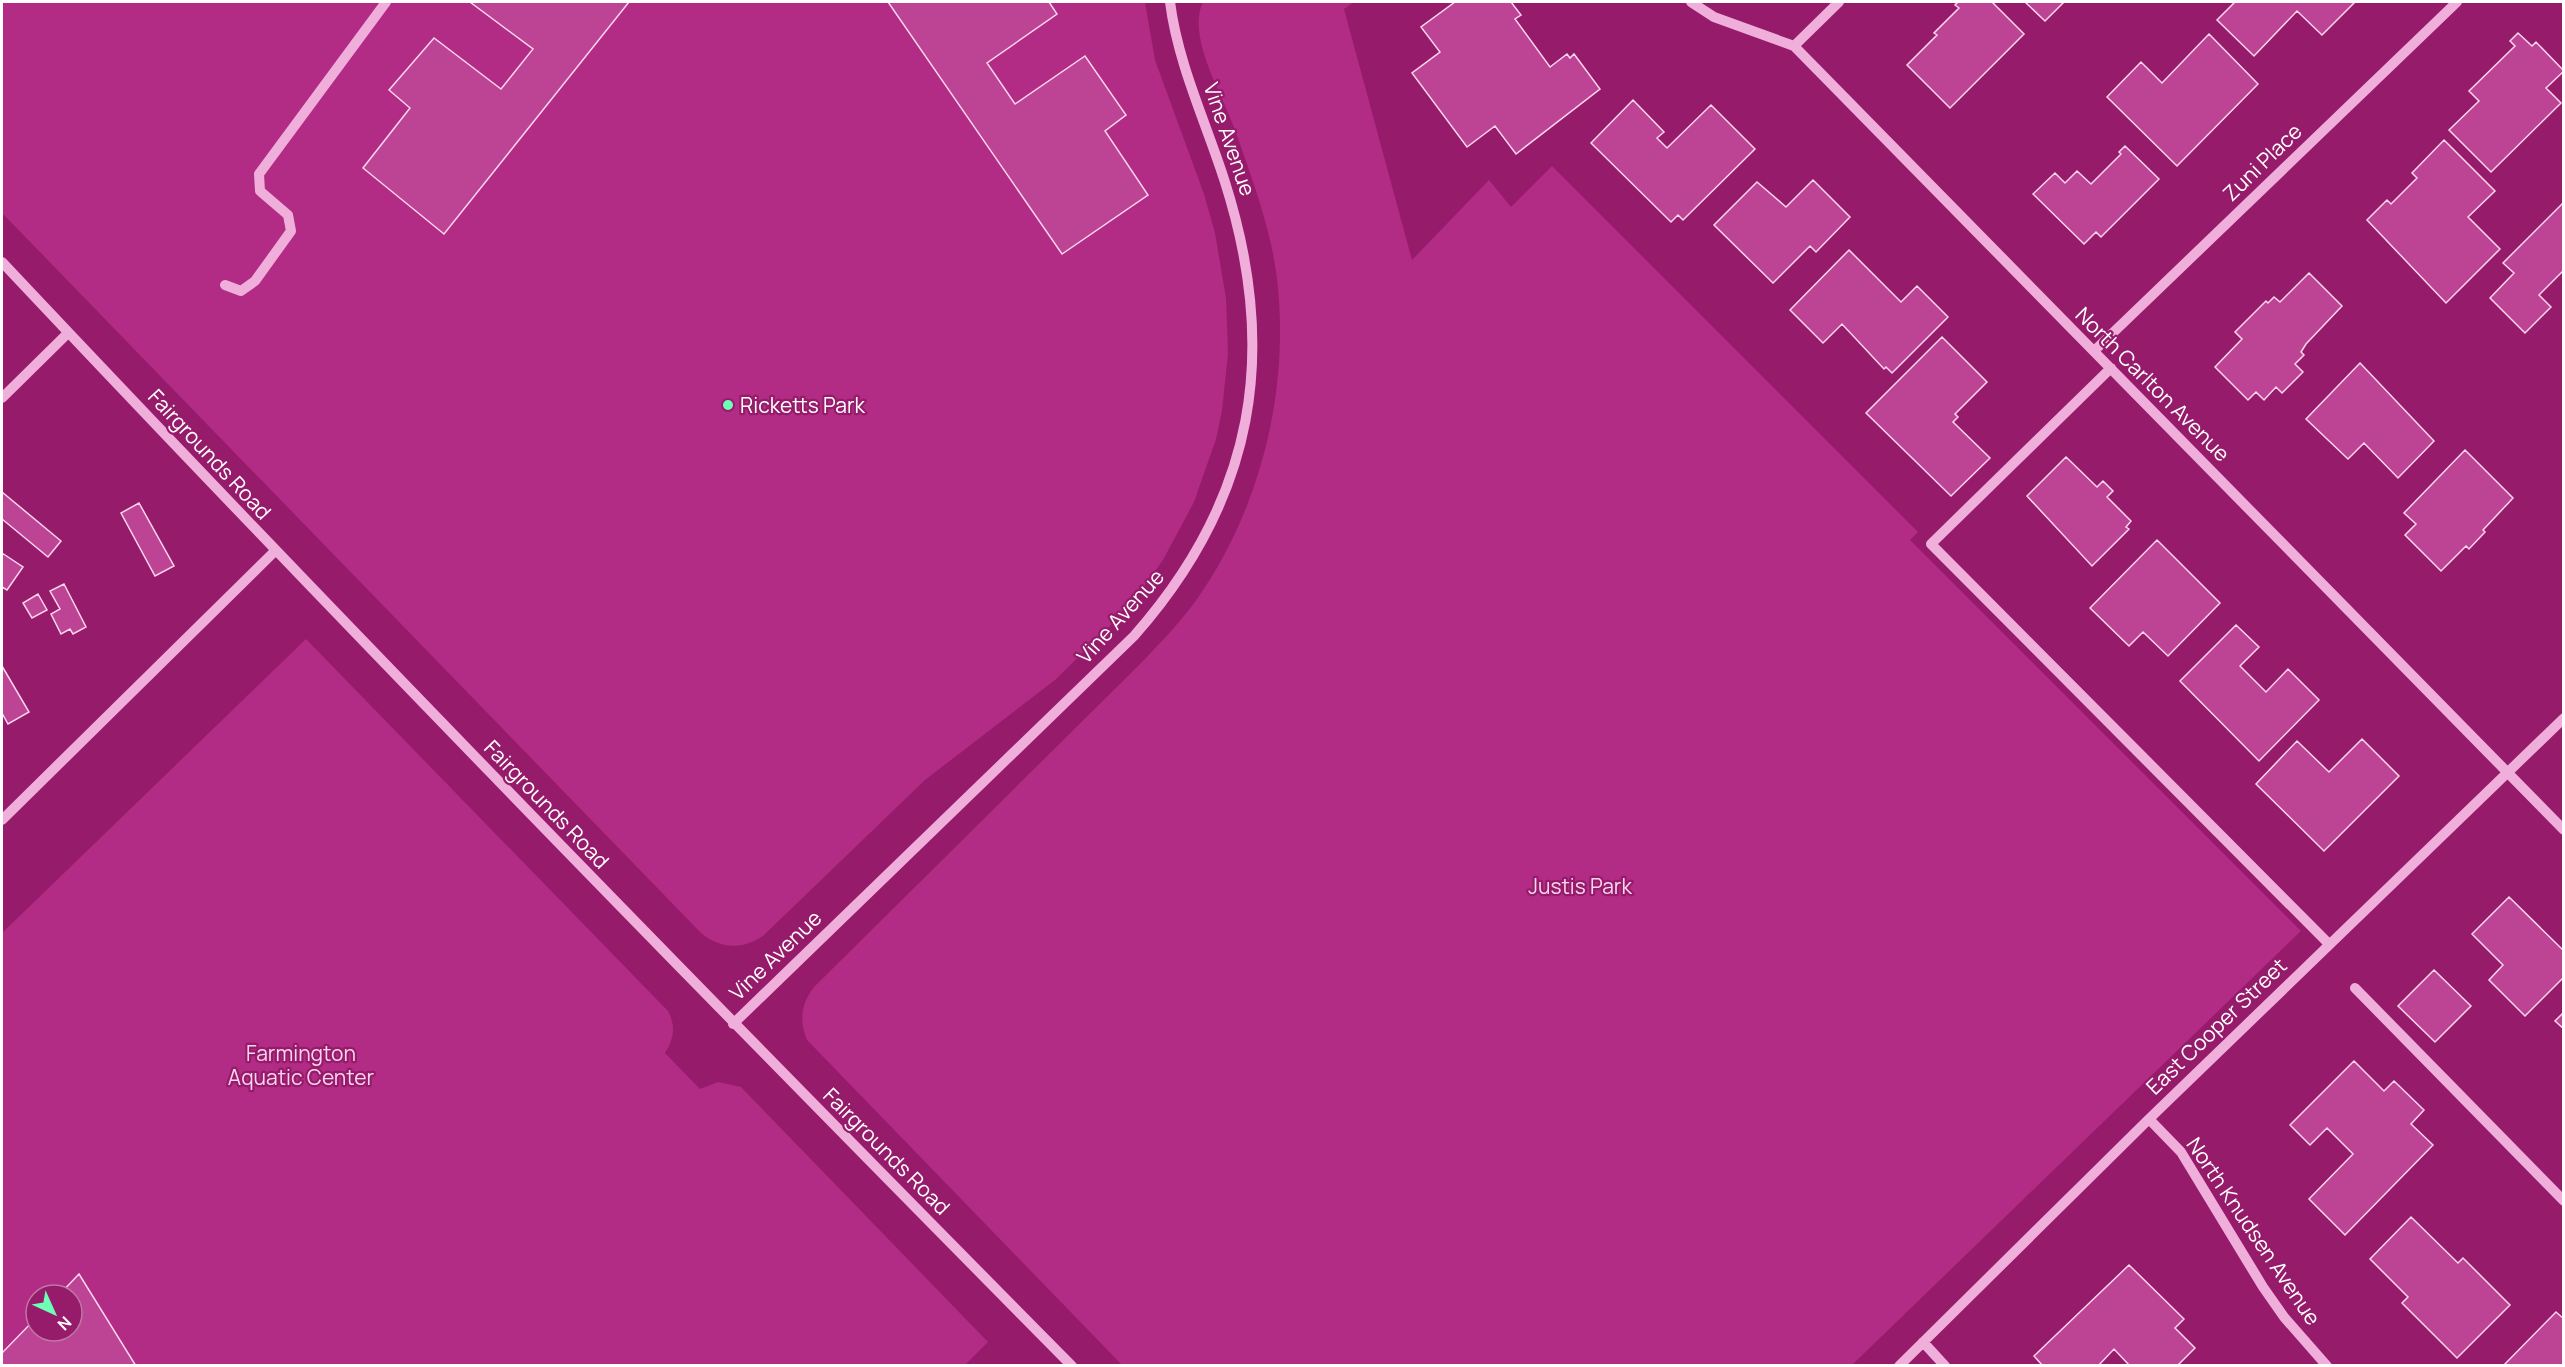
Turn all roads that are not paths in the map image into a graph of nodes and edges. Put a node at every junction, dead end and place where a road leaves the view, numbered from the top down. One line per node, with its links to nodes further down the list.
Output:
1 (386, 2): 8 (street)
2 (1170, 2): 20 (street, Vine Avenue)
3 (1691, 2): 6 (street, North Carlton Avenue)
4 (1839, 2): 6 (street)
5 (2457, 2): 10 (street, Zuni Place)
6 (1794, 46): 10 (street, North Carlton Avenue)
7 (2, 262): 9 (street, Fairgrounds Road)
8 (225, 285)
9 (68, 333): 12 (street); 13 (street, Fairgrounds Road)
10 (2094, 351): 11 (street, North Carlton Avenue)
11 (2111, 368): 15 (street, North Carlton Avenue); 18 (street)
12 (2, 398)
13 (275, 551): 16 (street); 20 (street, Fairgrounds Road)
14 (2564, 718): 15 (street, East Cooper Street)
15 (2508, 772): 17 (street, North Carlton Avenue); 18 (street, East Cooper Street)
16 (2, 820)
17 (2564, 830)
18 (2329, 944): 21 (street, East Cooper Street)
19 (2355, 988): 22 (street)
20 (733, 1024): 24 (street, Fairgrounds Road)
21 (2149, 1119): 23 (street, East Cooper Street); 27 (street, North Knudsen Avenue)
22 (2564, 1201)
23 (1923, 1342): 25 (street, East Cooper Street); 26 (street)
24 (1071, 1365)
25 (1899, 1365)
26 (1945, 1365)
27 (2327, 1365)

